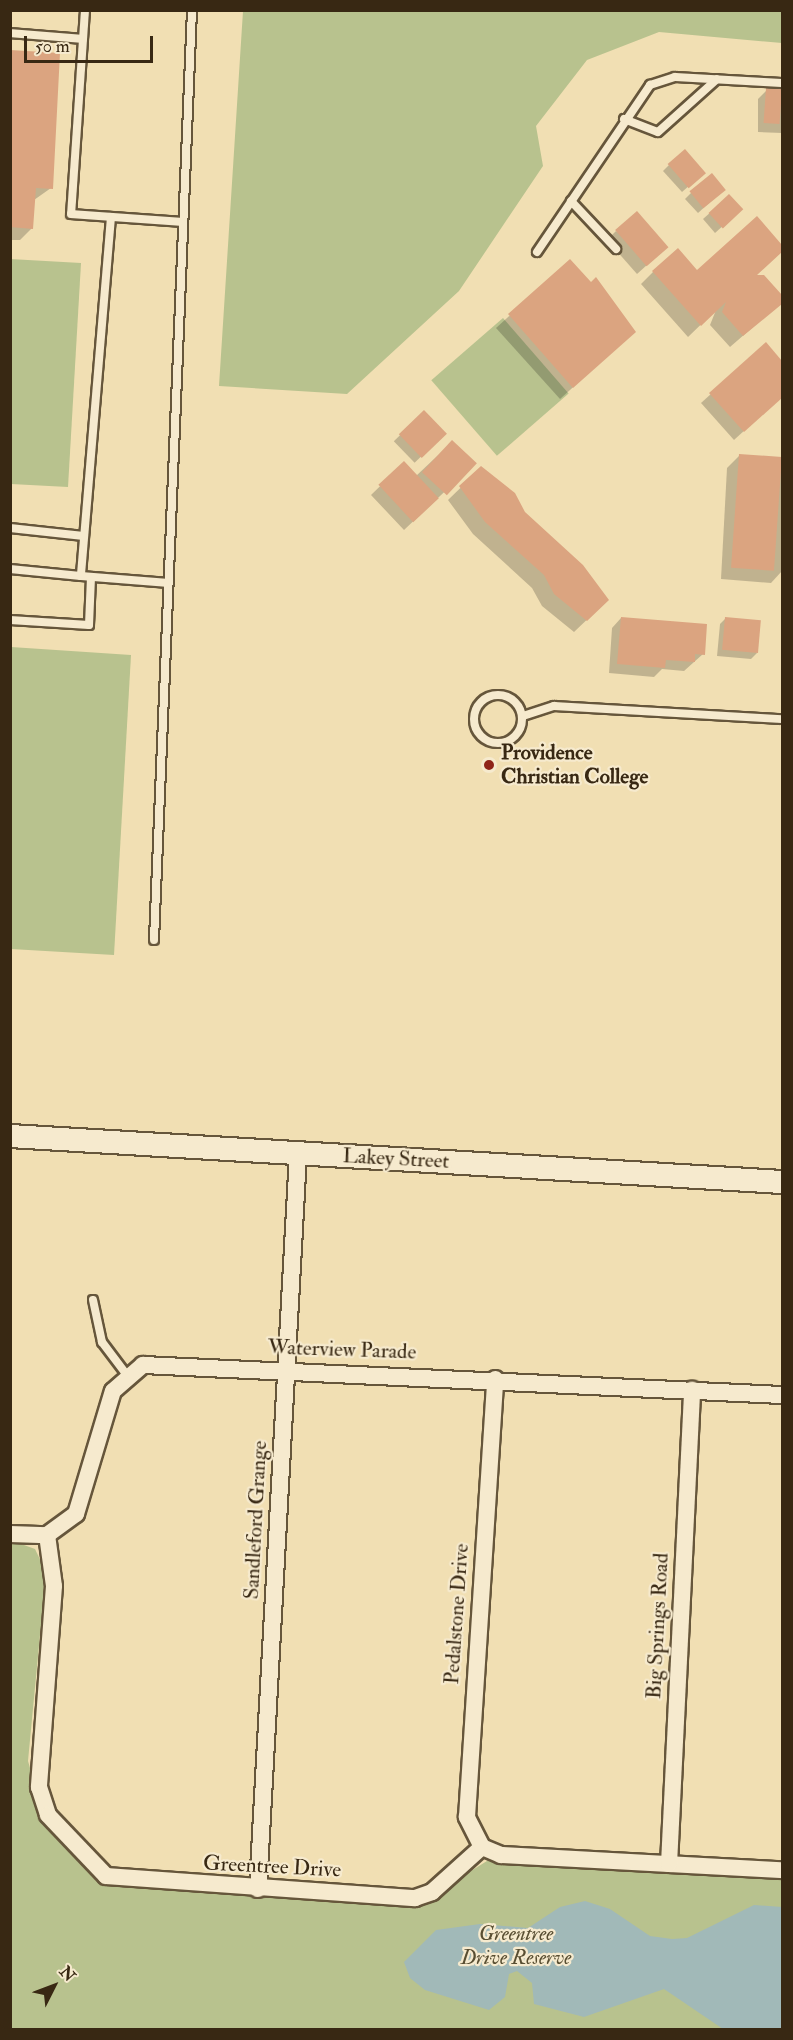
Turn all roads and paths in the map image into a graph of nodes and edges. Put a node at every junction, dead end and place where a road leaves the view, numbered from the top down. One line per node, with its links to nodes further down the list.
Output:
1 (85, 10): 4 (lane)
2 (192, 10): 10 (lane)
3 (10, 33): 4 (lane)
4 (83, 39): 9 (lane)
5 (717, 80): 6 (lane); 7 (lane); 7 (lane)
6 (783, 83)
7 (624, 119): 8 (lane)
8 (571, 201): 11 (lane); 12 (lane)
9 (111, 217): 10 (lane); 14 (lane)
10 (183, 222): 18 (lane)
11 (616, 249)
12 (537, 252)
13 (10, 528): 14 (lane)
14 (84, 536): 16 (lane)
15 (10, 569): 16 (lane)
16 (81, 576): 17 (lane)
17 (91, 577): 18 (lane); 19 (lane)
18 (169, 583): 22 (lane)
19 (10, 620)
20 (522, 716): 20 (lane); 21 (lane)
21 (783, 719)
22 (154, 940)
23 (10, 1136): 24 (street, Lakey Street)
24 (298, 1154): 25 (street, Lakey Street); 27 (street, Sandleford Grange)
25 (783, 1182)
26 (93, 1300): 28 (lane)
27 (287, 1370): 28 (street, Waterview Parade); 29 (street, Waterview Parade); 37 (street, Sandleford Grange)
28 (126, 1374): 33 (street)
29 (495, 1379): 30 (street, Waterview Parade); 34 (street, Pedalstone Drive)
30 (692, 1390): 31 (street, Waterview Parade); 35 (street, Big Springs Road)
31 (783, 1395)
32 (10, 1534): 33 (street)
33 (47, 1535): 37 (street, Greentree Drive)
34 (482, 1847): 35 (street); 37 (street, Greentree Drive)
35 (669, 1864): 36 (street)
36 (783, 1870)
37 (258, 1889)

